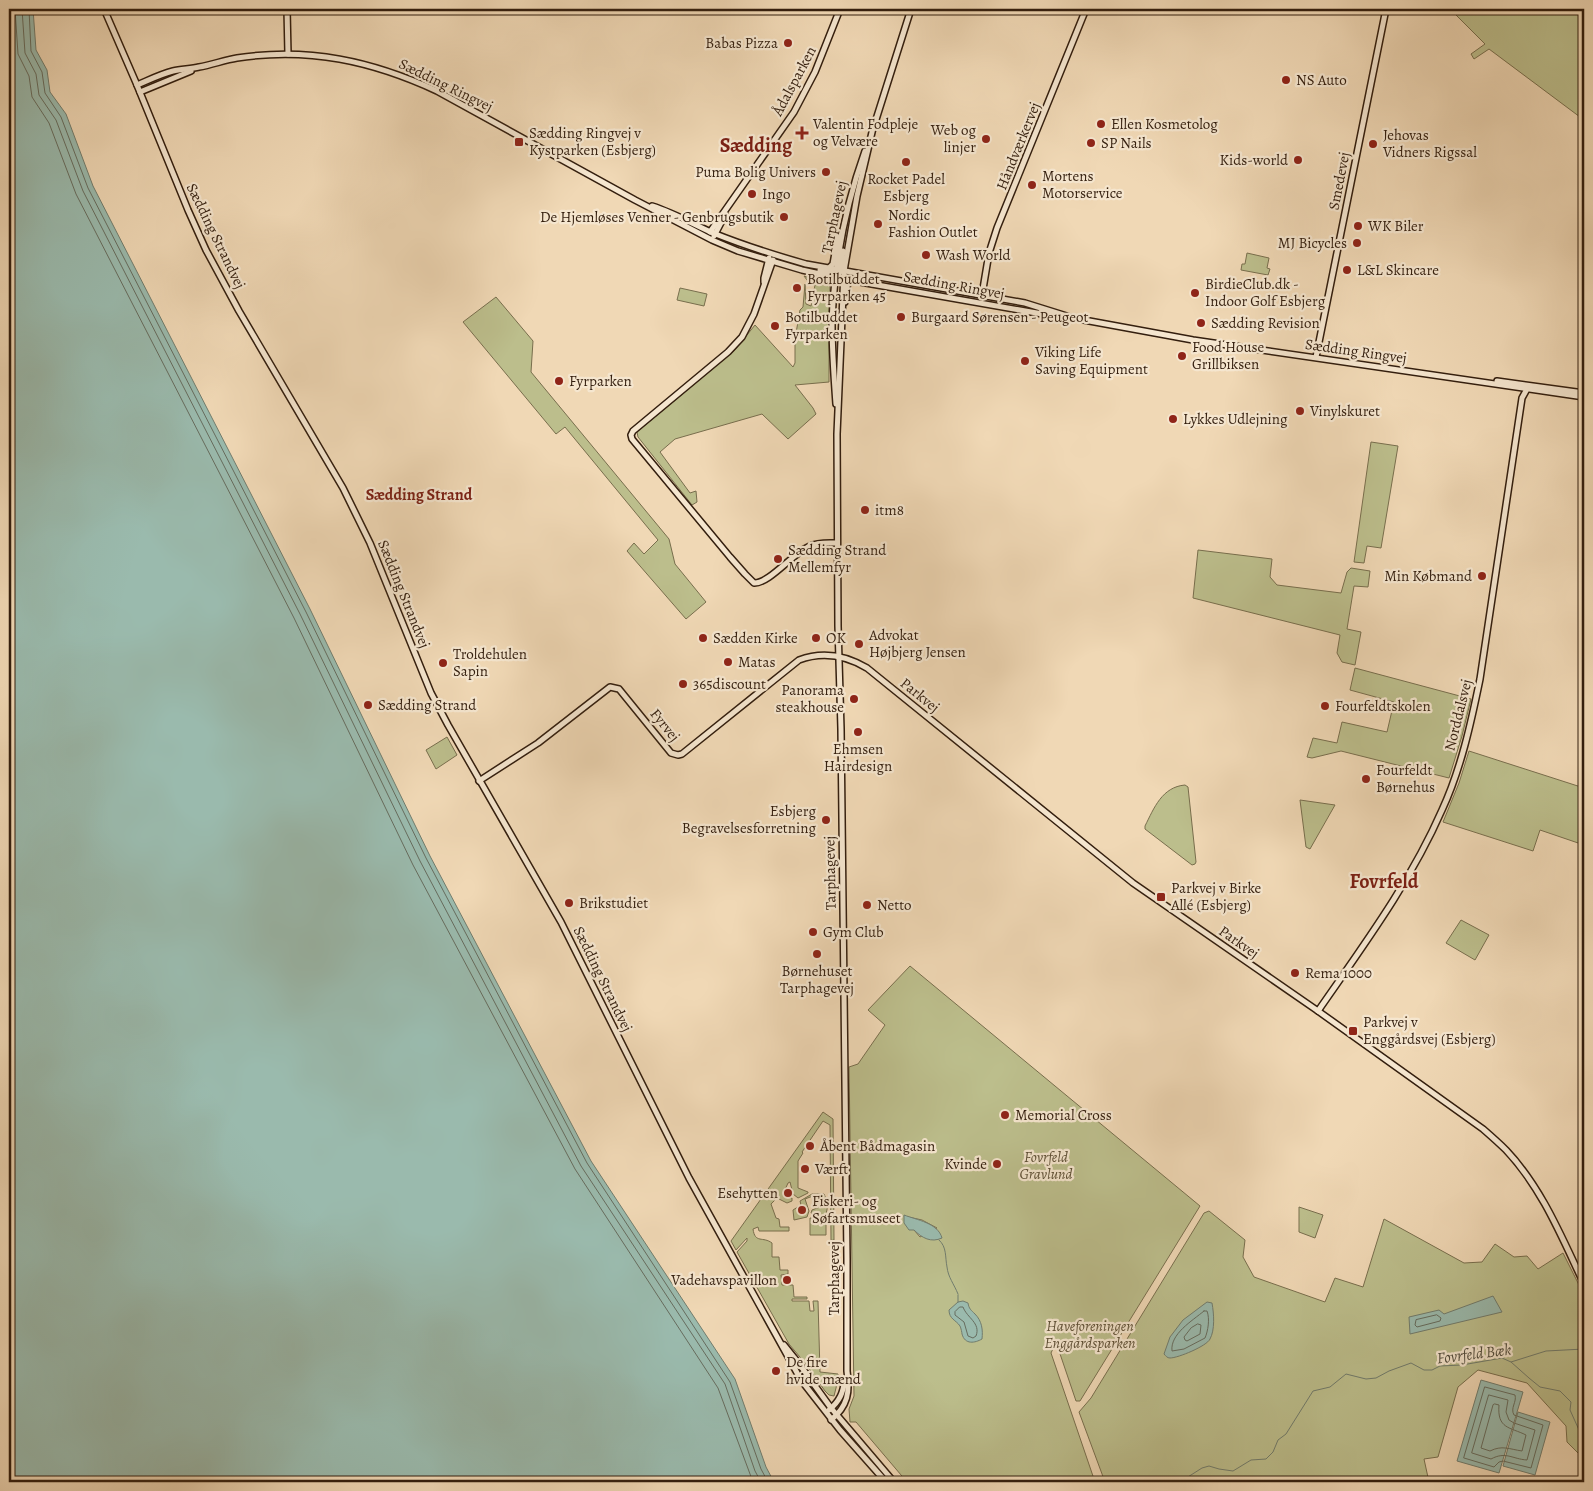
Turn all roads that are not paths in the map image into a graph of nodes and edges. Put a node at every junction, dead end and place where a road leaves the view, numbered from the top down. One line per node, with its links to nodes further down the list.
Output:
1 (104, 9): 9 (street, Sædding Strandvej)
2 (287, 9): 7 (street)
3 (840, 9): 14 (street, Ådalsparken)
4 (911, 9): 11 (street, Tarphagevej)
5 (1086, 9): 20 (street, Håndværkervej)
6 (1386, 9): 23 (street, Smedevej)
7 (288, 54): 8 (street, Sædding Ringvej); 12 (street, Sædding Ringvej)
8 (198, 67): 9 (street, Sædding Ringvej); 10 (street, Sædding Ringvej)
9 (137, 85): 10 (street, Sædding Strandvej)
10 (140, 92): 31 (street, Sædding Strandvej)
11 (873, 128): 13 (street, Tarphagevej); 19 (street, Tarphagevej)
12 (636, 200): 14 (street, Sædding Ringvej); 15 (street, Sædding Ringvej)
13 (844, 220): 18 (street); 19 (street, Tarphagevej)
14 (713, 232): 15 (street, Ådalsparken); 16 (street, Sædding Ringvej)
15 (710, 238): 17 (street, Sædding Ringvej)
16 (773, 255): 17 (street); 18 (street, Sædding Ringvej)
17 (771, 261): 19 (street, Sædding Ringvej); 29 (street)
18 (829, 268): 19 (street, Sædding Ringvej)
19 (840, 275): 20 (street, Sædding Ringvej); 21 (street, Sædding Ringvej); 22 (street); 22 (street); 28 (street, Tarphagevej)
20 (982, 295): 21 (street, Sædding Ringvej)
21 (1073, 318): 23 (street, Sædding Ringvej)
22 (841, 325): 28 (street, Tarphagevej)
23 (1316, 357): 24 (street, Sædding Ringvej)
24 (1457, 378): 25 (street, Sædding Ringvej); 26 (street, Sædding Ringvej)
25 (1568, 391): 26 (street); 27 (street, Sædding Ringvej)
26 (1523, 392): 27 (street, Sædding Ringvej); 32 (street, Norddalsvej)
27 (1584, 395)
28 (838, 434): 29 (street, Tarphagevej)
29 (837, 543): 30 (street, Tarphagevej)
30 (838, 656): 31 (street, Fyrvej); 32 (street, Parkvej); 35 (street, Tarphagevej)
31 (479, 781): 34 (street, Sædding Strandvej)
32 (1318, 1011): 33 (street, Parkvej)
33 (1584, 1284)
34 (780, 1341): 36 (street, Sædding Strandvej); 37 (street, Sædding Strandvej)
35 (847, 1372): 39 (street, Tarphagevej); 41 (street, Tarphagevej)
36 (806, 1374): 37 (street); 38 (street, Sædding Strandvej)
37 (801, 1380): 38 (street); 40 (street, Sædding Strandvej)
38 (817, 1390): 39 (street, Sædding Strandvej)
39 (831, 1408): 40 (street, Tarphagevej); 41 (street, Sædding Strandvej)
40 (826, 1412): 42 (street, Sædding Strandvej)
41 (837, 1415): 42 (street, Tarphagevej); 44 (street, Sædding Strandvej)
42 (831, 1420): 43 (street, Sædding Strandvej)
43 (886, 1482)
44 (894, 1482)

